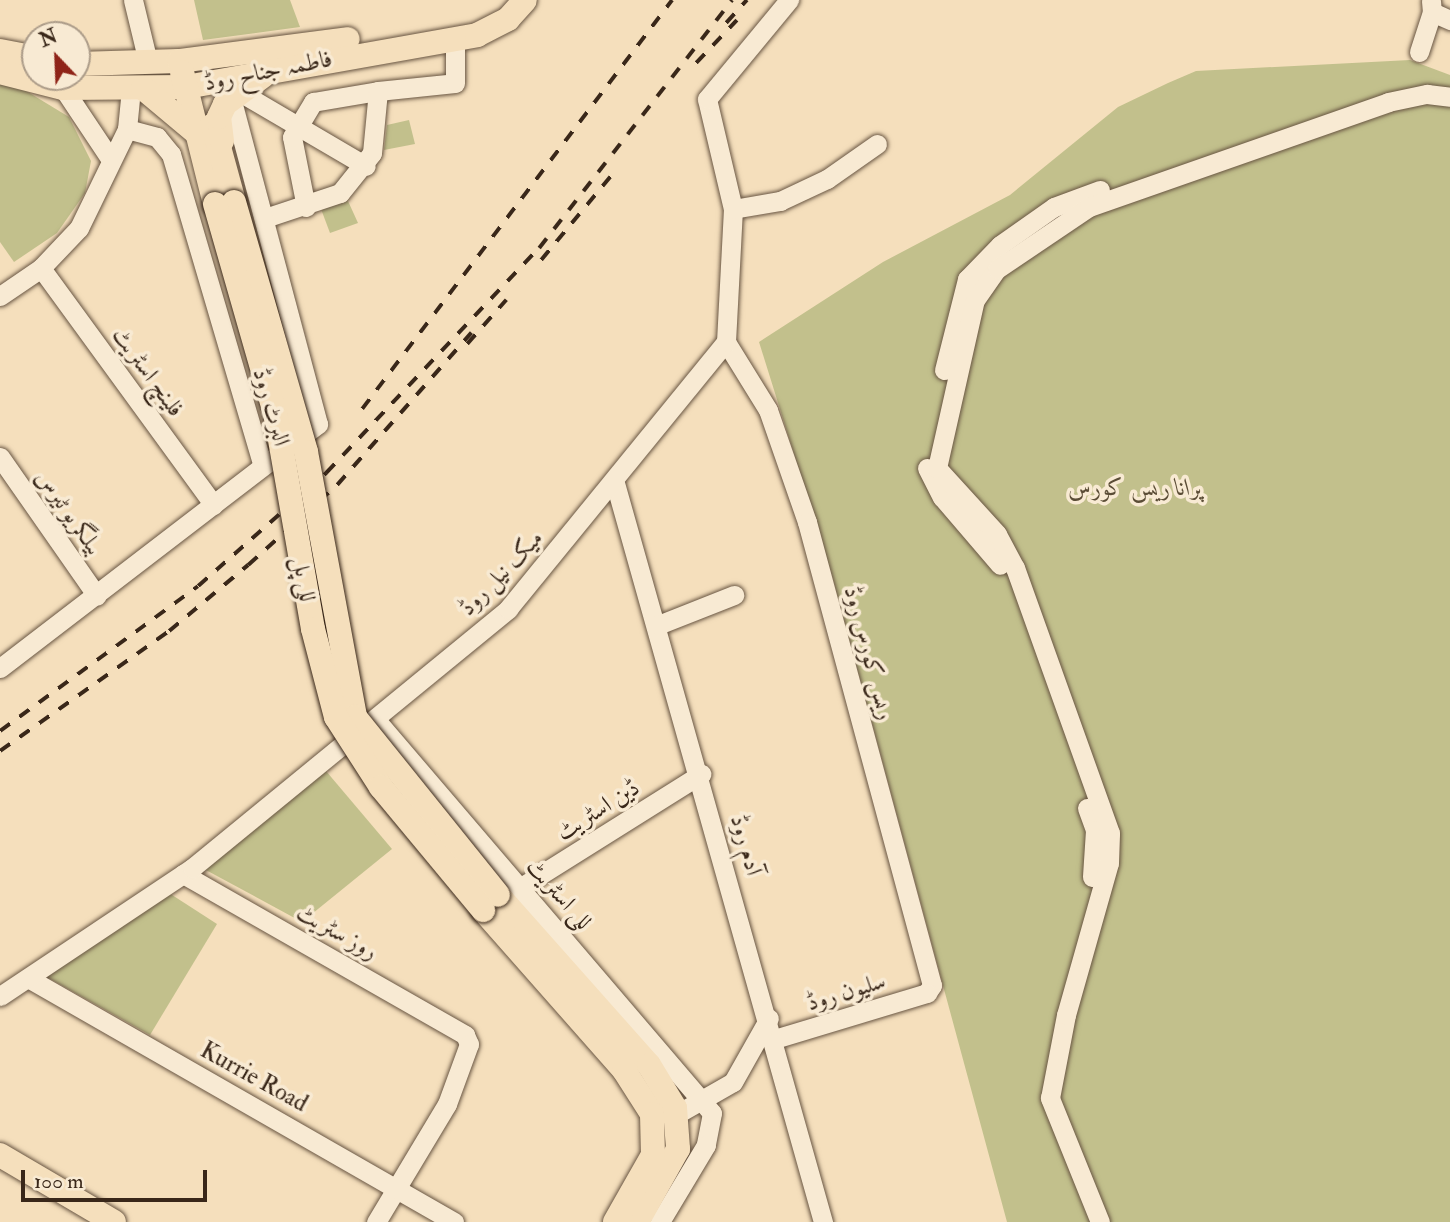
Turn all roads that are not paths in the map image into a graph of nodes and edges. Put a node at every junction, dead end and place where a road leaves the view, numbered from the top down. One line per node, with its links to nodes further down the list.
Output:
1 (133, 0): 11 (street)
2 (505, 0): 10 (main road, فاطمہ جناح روڈ)
3 (524, 0): 6 (main road, فاطمہ جناح روڈ)
4 (789, 0): 32 (street)
5 (1438, 11): 8 (street)
6 (454, 38): 13 (main road, فاطمہ جناح روڈ); 21 (street)
7 (0, 51): 9 (main road)
8 (1419, 52)
9 (21, 55)
10 (188, 60): 11 (main road, فاطمہ جناح روڈ); 17 (main road)
11 (148, 62): 12 (main road, فاطمہ جناح روڈ)
12 (91, 64)
13 (275, 68): 17 (main road, فاطمہ جناح روڈ); 22 (main road)
14 (0, 72): 15 (main road, فاطمہ جناح روڈ)
15 (21, 76)
16 (91, 85): 19 (main road, فاطمہ جناح روڈ)
17 (194, 85): 19 (main road, فاطمہ جناح روڈ); 26 (main road); 30 (main road)
18 (1450, 87): 52 (street)
19 (137, 89): 25 (street); 26 (main road)
20 (68, 91): 28 (street)
21 (377, 91): 24 (street); 29 (street)
22 (235, 94): 24 (street); 30 (main road); 33 (street)
23 (1450, 97): 52 (street)
24 (299, 127): 29 (street); 31 (street)
25 (127, 129): 28 (street); 38 (street, البرٹ روڈ)
26 (198, 134): 30 (main road)
27 (877, 144): 32 (street)
28 (111, 160): 34 (street)
29 (366, 166): 31 (street)
30 (226, 195): 48 (main road, للی پل, bridge)
31 (306, 207): 33 (street)
32 (733, 209): 36 (street)
33 (265, 218): 38 (street)
34 (41, 268): 35 (street); 40 (street, فلینچ اسٹریٹ)
35 (0, 296)
36 (726, 342): 39 (street, میک نیل روڈ); 50 (street, ریس کورس روڈ)
37 (0, 457): 42 (street, بیلگریو ٹیرس)
38 (262, 464): 40 (street, البرٹ روڈ)
39 (615, 483): 43 (street, آدم روڈ); 45 (street, میک نیل روڈ)
40 (214, 505): 42 (street, البرٹ روڈ)
41 (734, 595): 43 (street)
42 (97, 596): 44 (street, البرٹ روڈ)
43 (658, 625): 46 (street, آدم روڈ)
44 (0, 668)
45 (376, 720): 47 (street, میک نیل روڈ); 48 (street, للی اسٹریٹ)
46 (701, 774): 48 (street, ڈین اسٹریٹ); 53 (street, آدم روڈ)
47 (183, 874): 49 (street, میک نیل روڈ); 61 (street, روز سٹریٹ)
48 (501, 897): 57 (street, للی اسٹریٹ); 58 (main road, للی پل)
49 (28, 978): 51 (street, میک نیل روڈ); 61 (street, Kurrie Road)
50 (931, 989): 54 (street, سلیون روڈ)
51 (0, 996)
52 (1066, 1015): 70 (street)
53 (769, 1018): 54 (street, آدم روڈ); 55 (street)
54 (775, 1039): 56 (street, آدم روڈ)
55 (747, 1064): 56 (street); 57 (street)
56 (781, 1065): 69 (street, آدم روڈ)
57 (704, 1101): 58 (street); 68 (street)
58 (666, 1119): 66 (main road); 67 (main road)
59 (0, 1155): 63 (main road)
60 (0, 1172): 62 (main road)
61 (400, 1187): 64 (street); 65 (street, Kurrie Road)
62 (88, 1222)
63 (114, 1222)
64 (376, 1222)
65 (454, 1222)
66 (615, 1222)
67 (637, 1222)
68 (660, 1222)
69 (823, 1222)
70 (1100, 1222)

